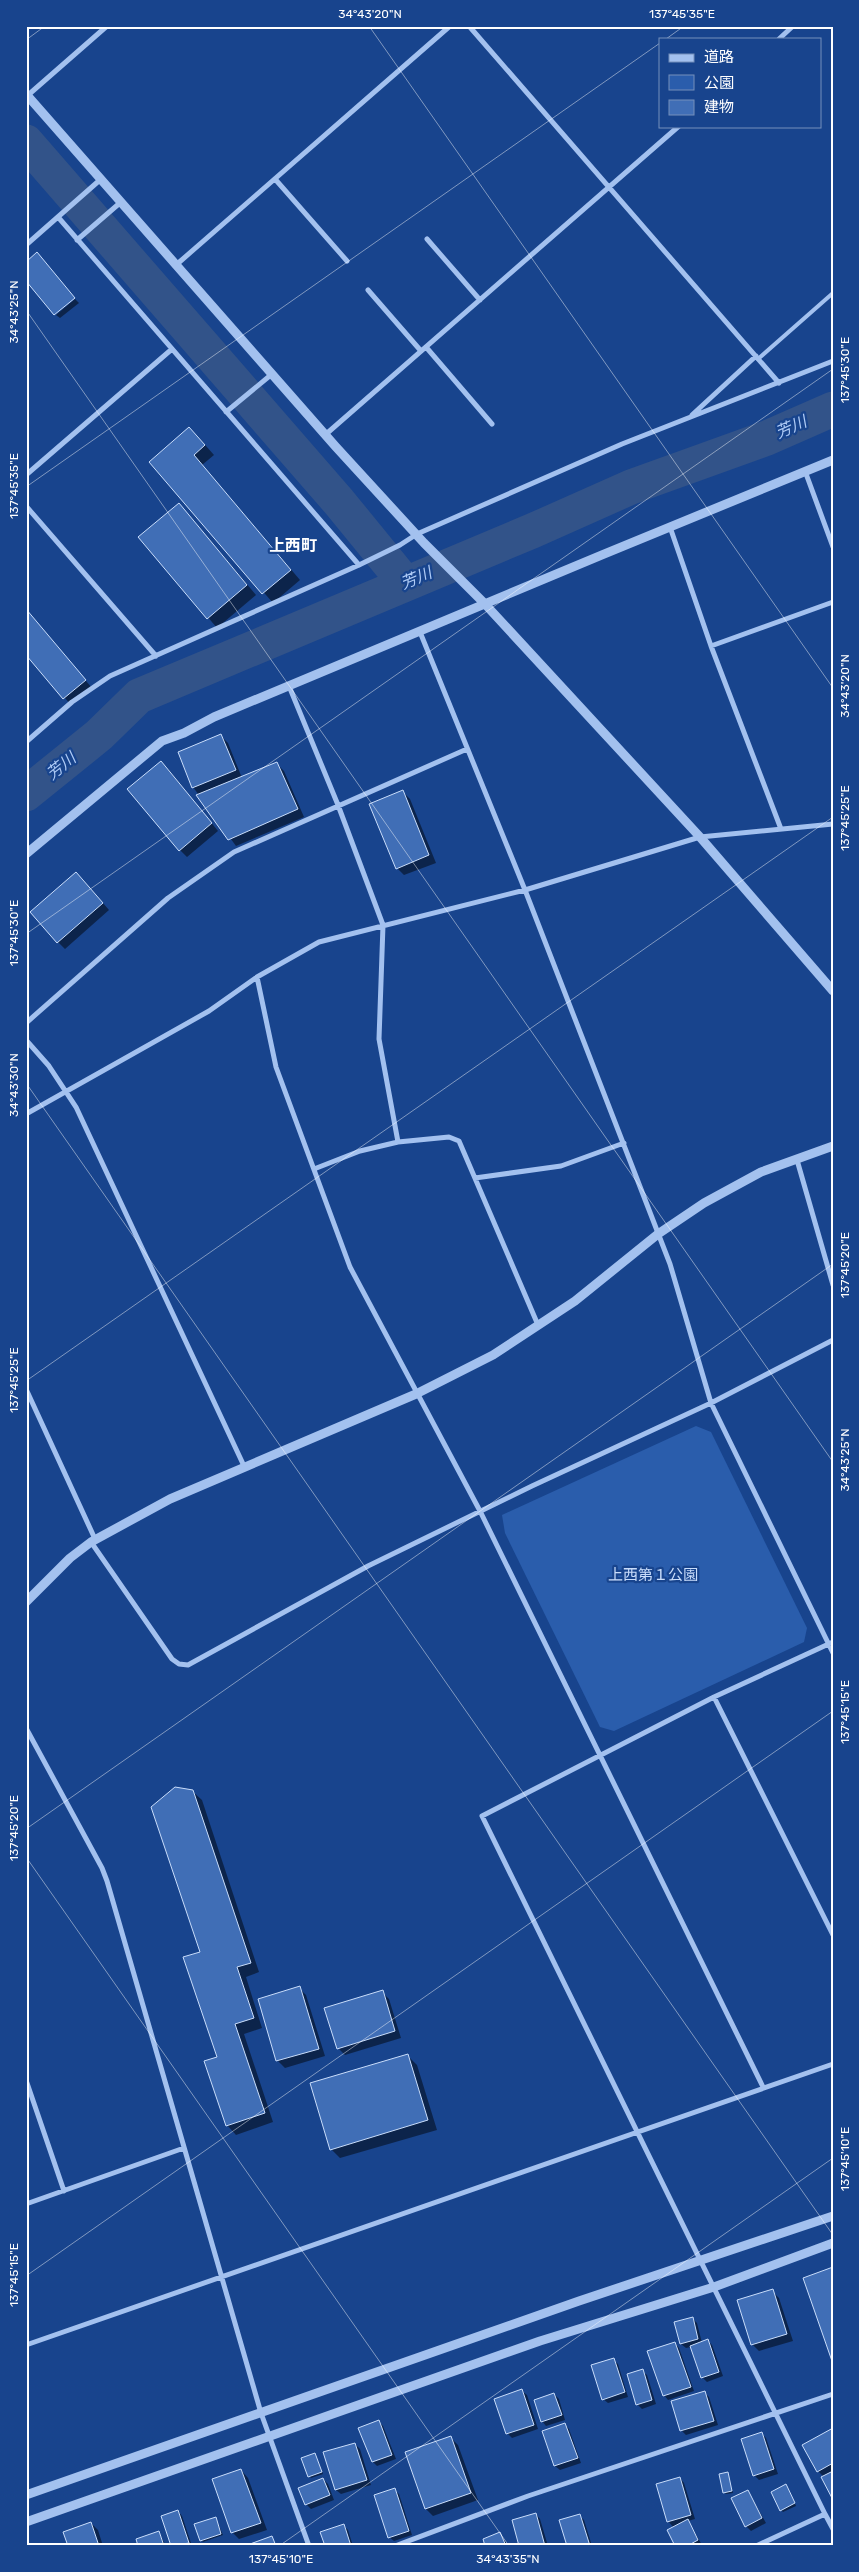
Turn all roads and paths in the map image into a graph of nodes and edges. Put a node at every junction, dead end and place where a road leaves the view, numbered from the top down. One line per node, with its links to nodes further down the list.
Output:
1 (108, 26): 6 (street)
2 (450, 26): 9 (street)
3 (468, 26): 10 (street)
4 (794, 26): 5 (street)
5 (780, 38)
6 (27, 95): 8 (street)
7 (677, 128): 10 (street)
8 (101, 179): 11 (street); 12 (street)
9 (275, 179): 16 (street); 17 (street)
10 (609, 188): 20 (street); 23 (street)
11 (121, 202): 14 (street); 17 (street)
12 (58, 217): 14 (street); 15 (street)
13 (427, 239): 20 (street)
14 (77, 240): 21 (street)
15 (26, 244)
16 (347, 261)
17 (176, 265): 25 (street)
18 (368, 290): 22 (street)
19 (833, 293): 23 (lane)
20 (480, 300): 22 (street)
21 (172, 349): 27 (street); 33 (street)
22 (423, 349): 29 (street); 30 (street)
23 (757, 358): 26 (street); 28 (street)
24 (833, 361): 26 (street)
25 (272, 374): 27 (street); 30 (street)
26 (779, 383): 28 (street)
27 (226, 412): 38 (street)
28 (690, 417): 36 (street)
29 (492, 424)
30 (325, 435): 36 (street)
31 (833, 460): 32 (street)
32 (805, 471): 35 (street); 37 (street)
33 (26, 475)
34 (26, 506): 43 (street)
35 (670, 527): 40 (street); 42 (street)
36 (417, 534): 38 (street); 40 (street)
37 (833, 546)
38 (359, 565): 43 (street)
39 (833, 602): 42 (street)
40 (484, 603): 41 (street); 50 (street)
41 (420, 632): 44 (street); 46 (street)
42 (711, 646): 49 (street)
43 (156, 656): 45 (street)
44 (289, 686): 47 (street); 51 (street)
45 (26, 742)
46 (467, 749): 47 (street); 52 (street)
47 (338, 804): 53 (street); 56 (street)
48 (833, 824): 49 (street)
49 (781, 829): 50 (street)
50 (700, 837): 52 (street); 55 (street)
51 (26, 854)
52 (525, 890): 53 (street); 61 (street)
53 (383, 925): 54 (street); 60 (street)
54 (257, 977): 58 (street); 64 (street)
55 (833, 991)
56 (26, 1022)
57 (26, 1040): 58 (street)
58 (68, 1091): 59 (street); 73 (street)
59 (26, 1114)
60 (398, 1142): 64 (street); 65 (street)
61 (624, 1143): 65 (street); 66 (street)
62 (833, 1146): 63 (street)
63 (797, 1160): 66 (street); 67 (street)
64 (314, 1169): 71 (street)
65 (475, 1178): 68 (street)
66 (658, 1234): 68 (street); 72 (street)
67 (833, 1285)
68 (538, 1325): 71 (street)
69 (833, 1340): 72 (street)
70 (26, 1389): 75 (street)
71 (416, 1394): 73 (street); 74 (street)
72 (711, 1403): 74 (street); 77 (street)
73 (244, 1466): 75 (street)
74 (480, 1511): 75 (street); 81 (street)
75 (93, 1541): 76 (street)
76 (26, 1602)
77 (831, 1643): 78 (street); 79 (street)
78 (833, 1653)
79 (714, 1697): 81 (street); 82 (street)
80 (26, 1728): 87 (street)
81 (598, 1755): 85 (street); 86 (street)
82 (833, 1935)
83 (833, 2064): 85 (street)
84 (26, 2080): 88 (street)
85 (763, 2087): 86 (street)
86 (636, 2133): 92 (street); 93 (street)
87 (184, 2148): 88 (street); 93 (street)
88 (64, 2191): 89 (street)
89 (26, 2204)
90 (833, 2216): 92 (street)
91 (833, 2243): 94 (street)
92 (701, 2260): 94 (street); 97 (street)
93 (222, 2278): 95 (street); 97 (street)
94 (714, 2287): 98 (street); 99 (street)
95 (26, 2345)
96 (833, 2394): 98 (street)
97 (261, 2413): 99 (street); 100 (street)
98 (776, 2413): 101 (street); 105 (street)
99 (268, 2437): 102 (street); 104 (street)
100 (26, 2495)
101 (825, 2514): 103 (street); 106 (street)
102 (26, 2522)
103 (833, 2530)
104 (309, 2546)
105 (395, 2546)
106 (756, 2546)

